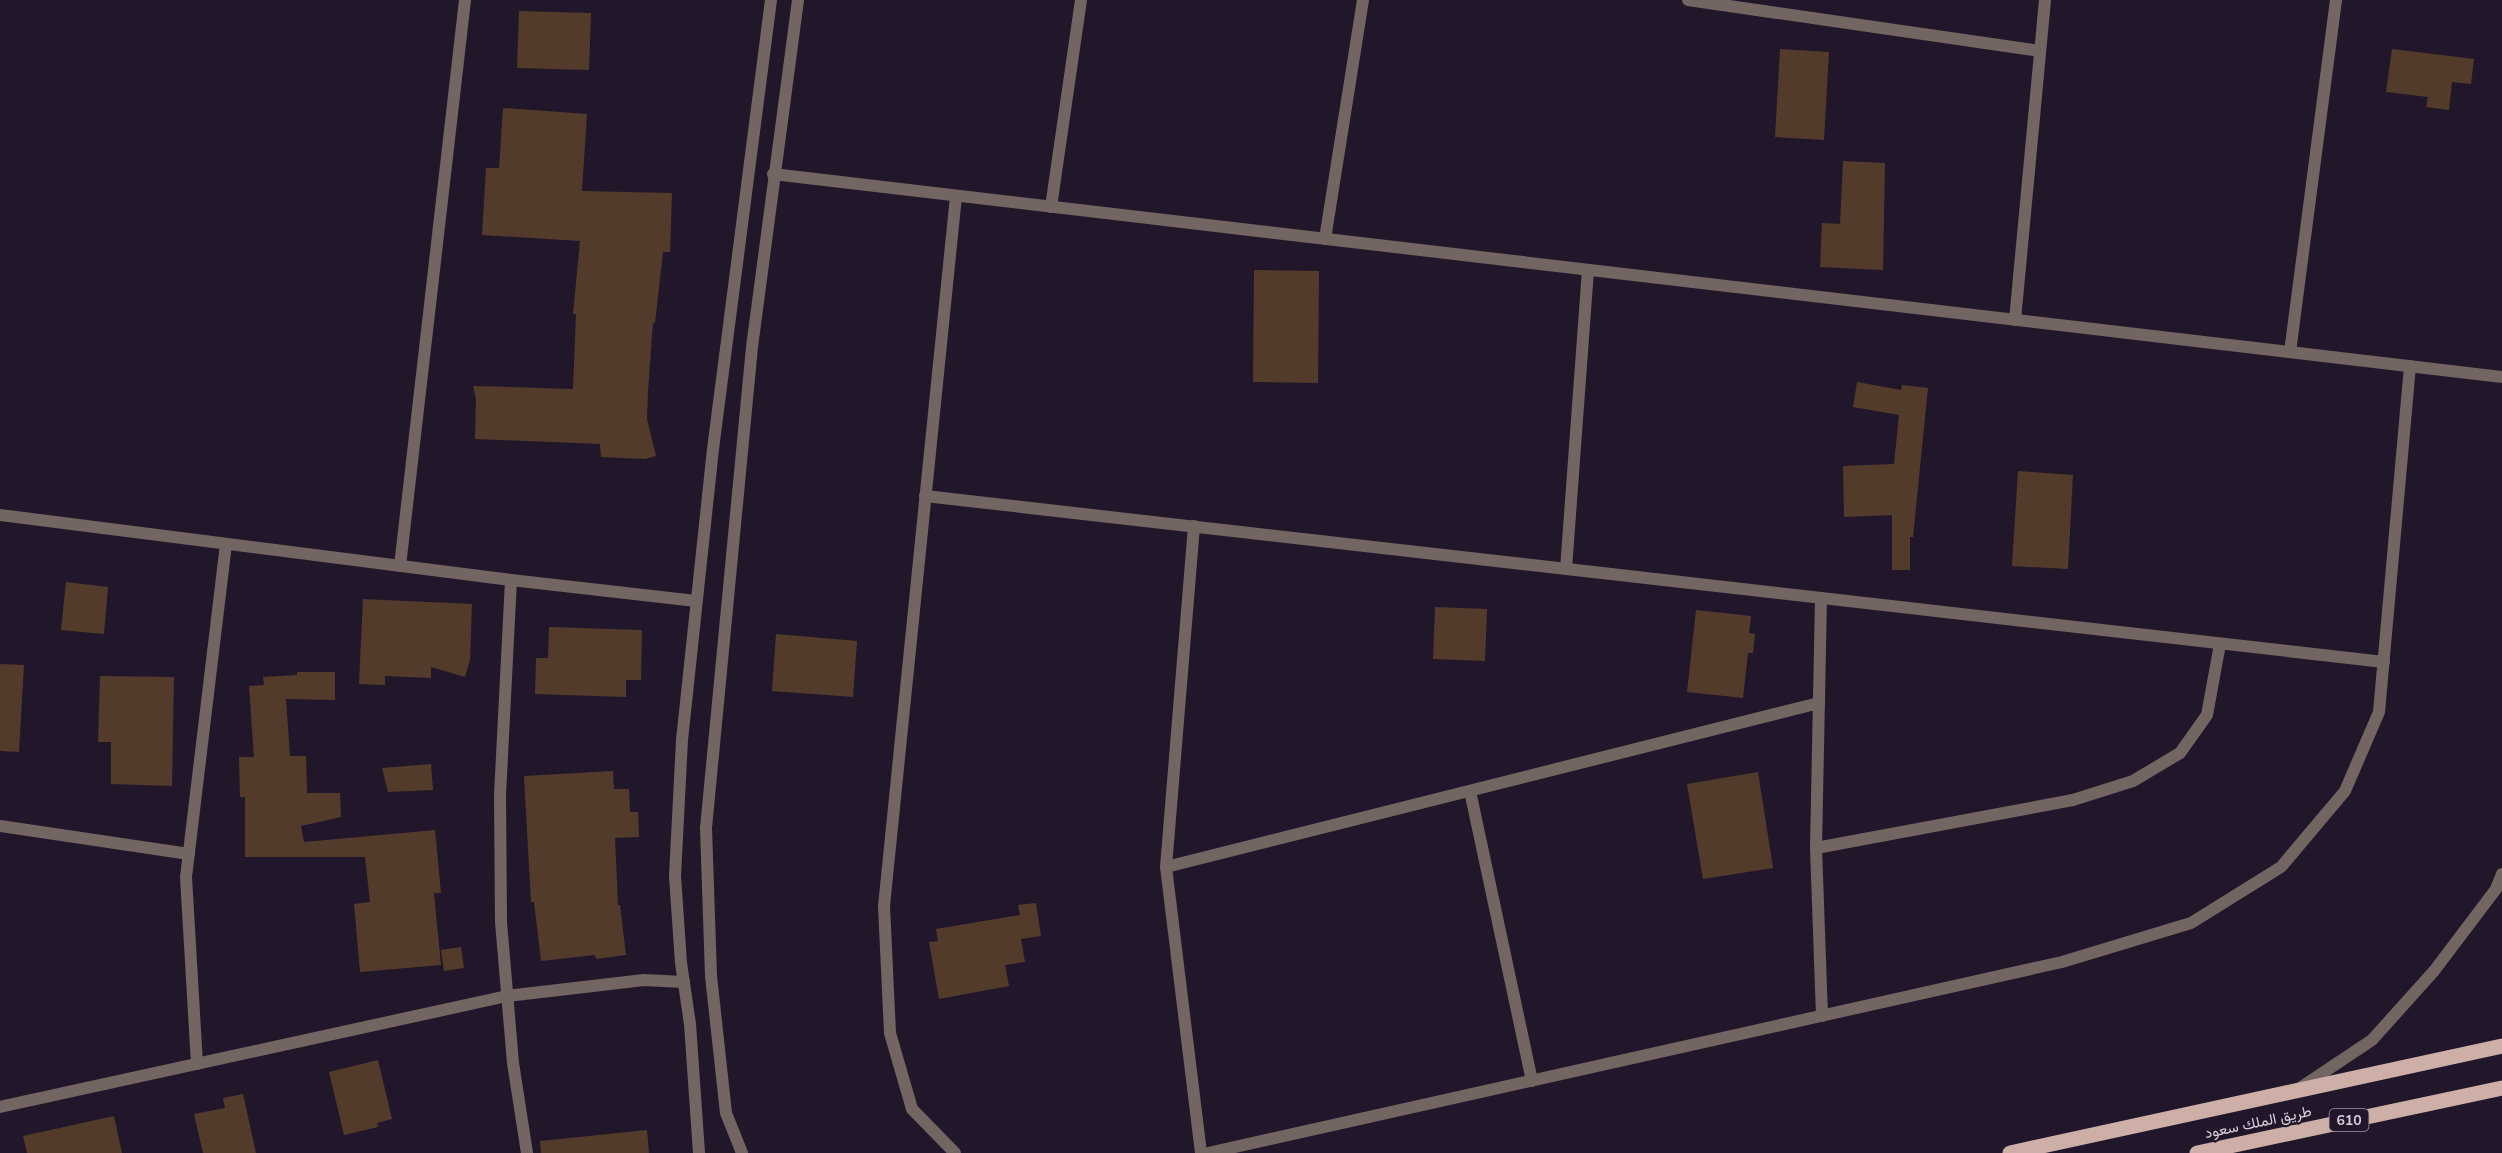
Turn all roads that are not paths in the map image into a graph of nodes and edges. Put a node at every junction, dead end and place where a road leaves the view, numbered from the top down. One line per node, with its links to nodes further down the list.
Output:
1 (465, 0): 23 (street)
2 (771, 0): 27 (street)
3 (798, 0): 10 (street)
4 (1081, 0): 12 (street)
5 (1363, 0): 13 (street)
6 (1688, 0): 9 (street)
7 (2045, 0): 9 (street)
8 (2336, 0): 16 (street)
9 (2040, 51): 15 (street)
10 (773, 174): 11 (street); 48 (street)
11 (956, 196): 12 (street); 19 (street)
12 (1051, 207): 13 (street)
13 (1325, 239): 14 (street)
14 (1588, 270): 15 (street); 24 (street)
15 (2015, 320): 16 (street)
16 (2290, 352): 17 (street)
17 (2410, 366): 18 (street); 29 (street)
18 (2502, 377)
19 (925, 496): 21 (street); 49 (street)
20 (0, 515): 22 (street)
21 (1194, 526): 24 (street); 35 (street)
22 (226, 544): 23 (street); 34 (street)
23 (400, 566): 25 (street)
24 (1566, 569): 26 (street)
25 (510, 580): 27 (street); 38 (street)
26 (1821, 598): 28 (street); 30 (street)
27 (696, 601): 37 (street)
28 (2220, 644): 29 (street); 33 (street)
29 (2384, 662): 39 (street)
30 (1819, 703): 31 (street); 33 (street)
31 (1470, 791): 35 (street); 42 (street)
32 (0, 826): 34 (street)
33 (1816, 848): 39 (street)
34 (189, 854): 41 (street)
35 (1166, 867): 50 (street)
36 (2502, 874): 44 (street)
37 (684, 982): 38 (street); 47 (street)
38 (507, 996): 41 (street); 46 (street)
39 (1822, 1016): 42 (street)
40 (2502, 1046): 44 (main road)
41 (197, 1064): 45 (street)
42 (1532, 1081): 51 (street)
43 (2502, 1088): 53 (main road, طريق الملك سعود / 610)
44 (2299, 1089): 52 (main road)
45 (0, 1107)
46 (527, 1153)
47 (699, 1153)
48 (742, 1153)
49 (955, 1153)
50 (1201, 1153)
51 (1208, 1153)
52 (2010, 1153)
53 (2197, 1153)

